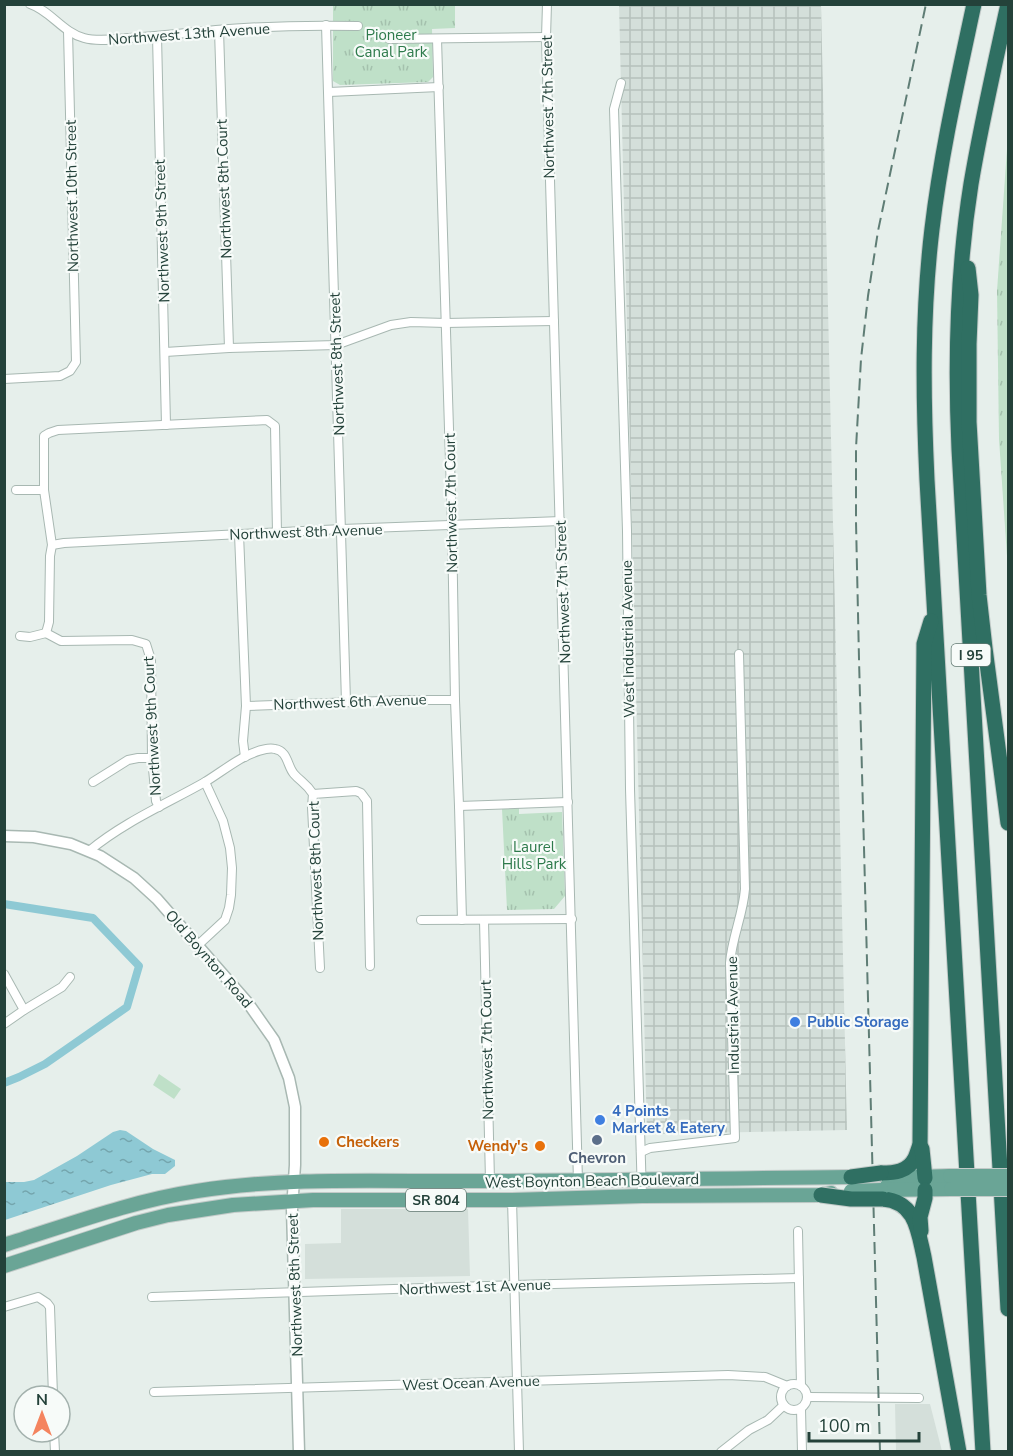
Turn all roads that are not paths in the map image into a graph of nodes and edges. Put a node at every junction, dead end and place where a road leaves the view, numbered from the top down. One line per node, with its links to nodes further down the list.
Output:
1 (30, 4): 8 (street, Northwest 13th Avenue)
2 (547, 4): 10 (street, Northwest 7th Street)
3 (974, 4): 32 (highway, I 95)
4 (1008, 4): 16 (highway, I 95)
5 (326, 26): 6 (street, Northwest 13th Avenue); 7 (street, Northwest 13th Avenue); 15 (street, Northwest 8th Street)
6 (358, 26)
7 (219, 30): 9 (street, Northwest 13th Avenue); 20 (street, Northwest 8th Court)
8 (68, 31): 9 (street, Northwest 13th Avenue); 22 (street, Northwest 10th Street)
9 (157, 36): 21 (street, Northwest 9th Street)
10 (546, 37): 12 (street); 17 (street, Northwest 7th Street)
11 (389, 39): 12 (street)
12 (437, 39): 14 (street)
13 (621, 83): 62 (street, West Industrial Avenue)
14 (439, 87): 15 (street); 18 (street, Northwest 7th Court)
15 (329, 92): 19 (street, Northwest 8th Street)
16 (964, 238): 47 (highway); 88 (highway, I 95)
17 (554, 321): 18 (street); 26 (street, Northwest 7th Street)
18 (446, 323): 19 (street); 27 (street, Northwest 7th Court)
19 (336, 345): 20 (street); 28 (street, Northwest 8th Street)
20 (229, 348): 21 (street)
21 (165, 352): 23 (street, Northwest 9th Street)
22 (4, 379)
23 (166, 425): 25 (street); 29 (street)
24 (16, 490): 25 (street)
25 (44, 490): 31 (street)
26 (561, 521): 27 (street, Northwest 8th Avenue); 44 (street, Northwest 7th Street)
27 (452, 526): 28 (street, Northwest 8th Avenue); 36 (street, Northwest 7th Court)
28 (342, 529): 29 (street, Northwest 8th Avenue); 37 (street, Northwest 8th Street)
29 (277, 533): 30 (street, Northwest 8th Avenue)
30 (239, 534): 31 (street, Northwest 8th Avenue); 38 (street)
31 (52, 545): 33 (street)
32 (935, 609): 61 (highway); 104 (highway, I 95)
33 (46, 633): 34 (street); 40 (street, Northwest 9th Court)
34 (20, 636)
35 (739, 654): 62 (street, Industrial Avenue)
36 (455, 700): 37 (street, Northwest 6th Avenue); 45 (street, Northwest 7th Court)
37 (346, 702): 38 (street, Northwest 6th Avenue)
38 (246, 706): 39 (street)
39 (245, 757): 42 (street, Northwest 8th Court); 43 (street, Northwest 8th Court)
40 (152, 759): 41 (street); 46 (street, Northwest 9th Court)
41 (93, 782)
42 (205, 782): 46 (street, Northwest 8th Court); 54 (street)
43 (313, 794): 55 (street); 56 (street, Northwest 8th Court)
44 (568, 801): 45 (street); 50 (street, Northwest 7th Street)
45 (459, 806): 52 (street, Northwest 7th Court)
46 (159, 807): 49 (street, Northwest 8th Court)
47 (1008, 823)
48 (4, 836): 49 (street, Old Boynton Road)
49 (89, 851): 54 (street, Old Boynton Road)
50 (572, 919): 53 (street); 65 (street, Northwest 7th Street)
51 (420, 920): 52 (street)
52 (462, 920): 53 (street)
53 (484, 920): 67 (street, Northwest 7th Court)
54 (197, 946): 69 (street, Old Boynton Road)
55 (370, 966)
56 (320, 968)
57 (4, 974): 59 (street)
58 (70, 977): 59 (street)
59 (24, 1010): 60 (street)
60 (4, 1024)
61 (920, 1145): 71 (highway); 72 (highway)
62 (641, 1152): 66 (street, West Industrial Avenue)
63 (1008, 1176): 70 (main road, bridge)
64 (851, 1177): 66 (main road, West Boynton Beach Boulevard / SR 804); 72 (highway, bridge)
65 (578, 1180): 66 (main road, West Boynton Beach Boulevard / SR 804); 68 (main road, West Boynton Beach Boulevard / SR 804)
66 (642, 1180): 75 (street, West Industrial Avenue)
67 (490, 1181): 68 (main road, West Boynton Beach Boulevard / SR 804); 69 (main road, West Boynton Beach Boulevard / SR 804)
68 (539, 1181): 76 (main road)
69 (294, 1182): 78 (street, Northwest 8th Street); 80 (main road, West Boynton Beach Boulevard / SR 804)
70 (951, 1183): 71 (main road); 73 (main road, bridge)
71 (925, 1184): 72 (main road); 81 (highway)
72 (881, 1185): 74 (highway, bridge); 81 (highway)
73 (1008, 1189)
74 (821, 1194): 75 (main road, West Boynton Beach Boulevard / SR 804)
75 (642, 1196): 77 (main road, West Boynton Beach Boulevard / SR 804)
76 (443, 1200): 77 (main road, West Boynton Beach Boulevard / SR 804); 78 (main road, West Boynton Beach Boulevard / SR 804)
77 (512, 1200): 84 (street)
78 (293, 1201): 82 (main road, West Boynton Beach Boulevard / SR 804); 85 (street, Northwest 8th Street)
79 (798, 1231): 83 (street)
80 (4, 1245)
81 (924, 1257): 103 (highway)
82 (4, 1266)
83 (799, 1278): 84 (street, Northwest 1st Avenue); 92 (street)
84 (514, 1285): 85 (street, Northwest 1st Avenue); 89 (street)
85 (295, 1293): 86 (street, Northwest 1st Avenue); 93 (street, Northwest 8th Street)
86 (152, 1297)
87 (4, 1307): 90 (street)
88 (1008, 1309)
89 (517, 1382): 91 (street, West Ocean Avenue); 93 (street, West Ocean Avenue); 100 (street)
90 (53, 1384)
91 (787, 1386): 92 (street); 97 (street)
92 (801, 1386): 95 (street)
93 (298, 1388): 94 (street, West Ocean Avenue); 99 (street, Northwest 8th Street)
94 (154, 1392)
95 (808, 1397): 96 (street); 98 (street)
96 (919, 1398)
97 (784, 1405): 98 (street); 101 (street)
98 (801, 1409): 102 (street)
99 (299, 1452)
100 (519, 1452)
101 (721, 1452)
102 (802, 1452)
103 (959, 1452)
104 (983, 1452)

